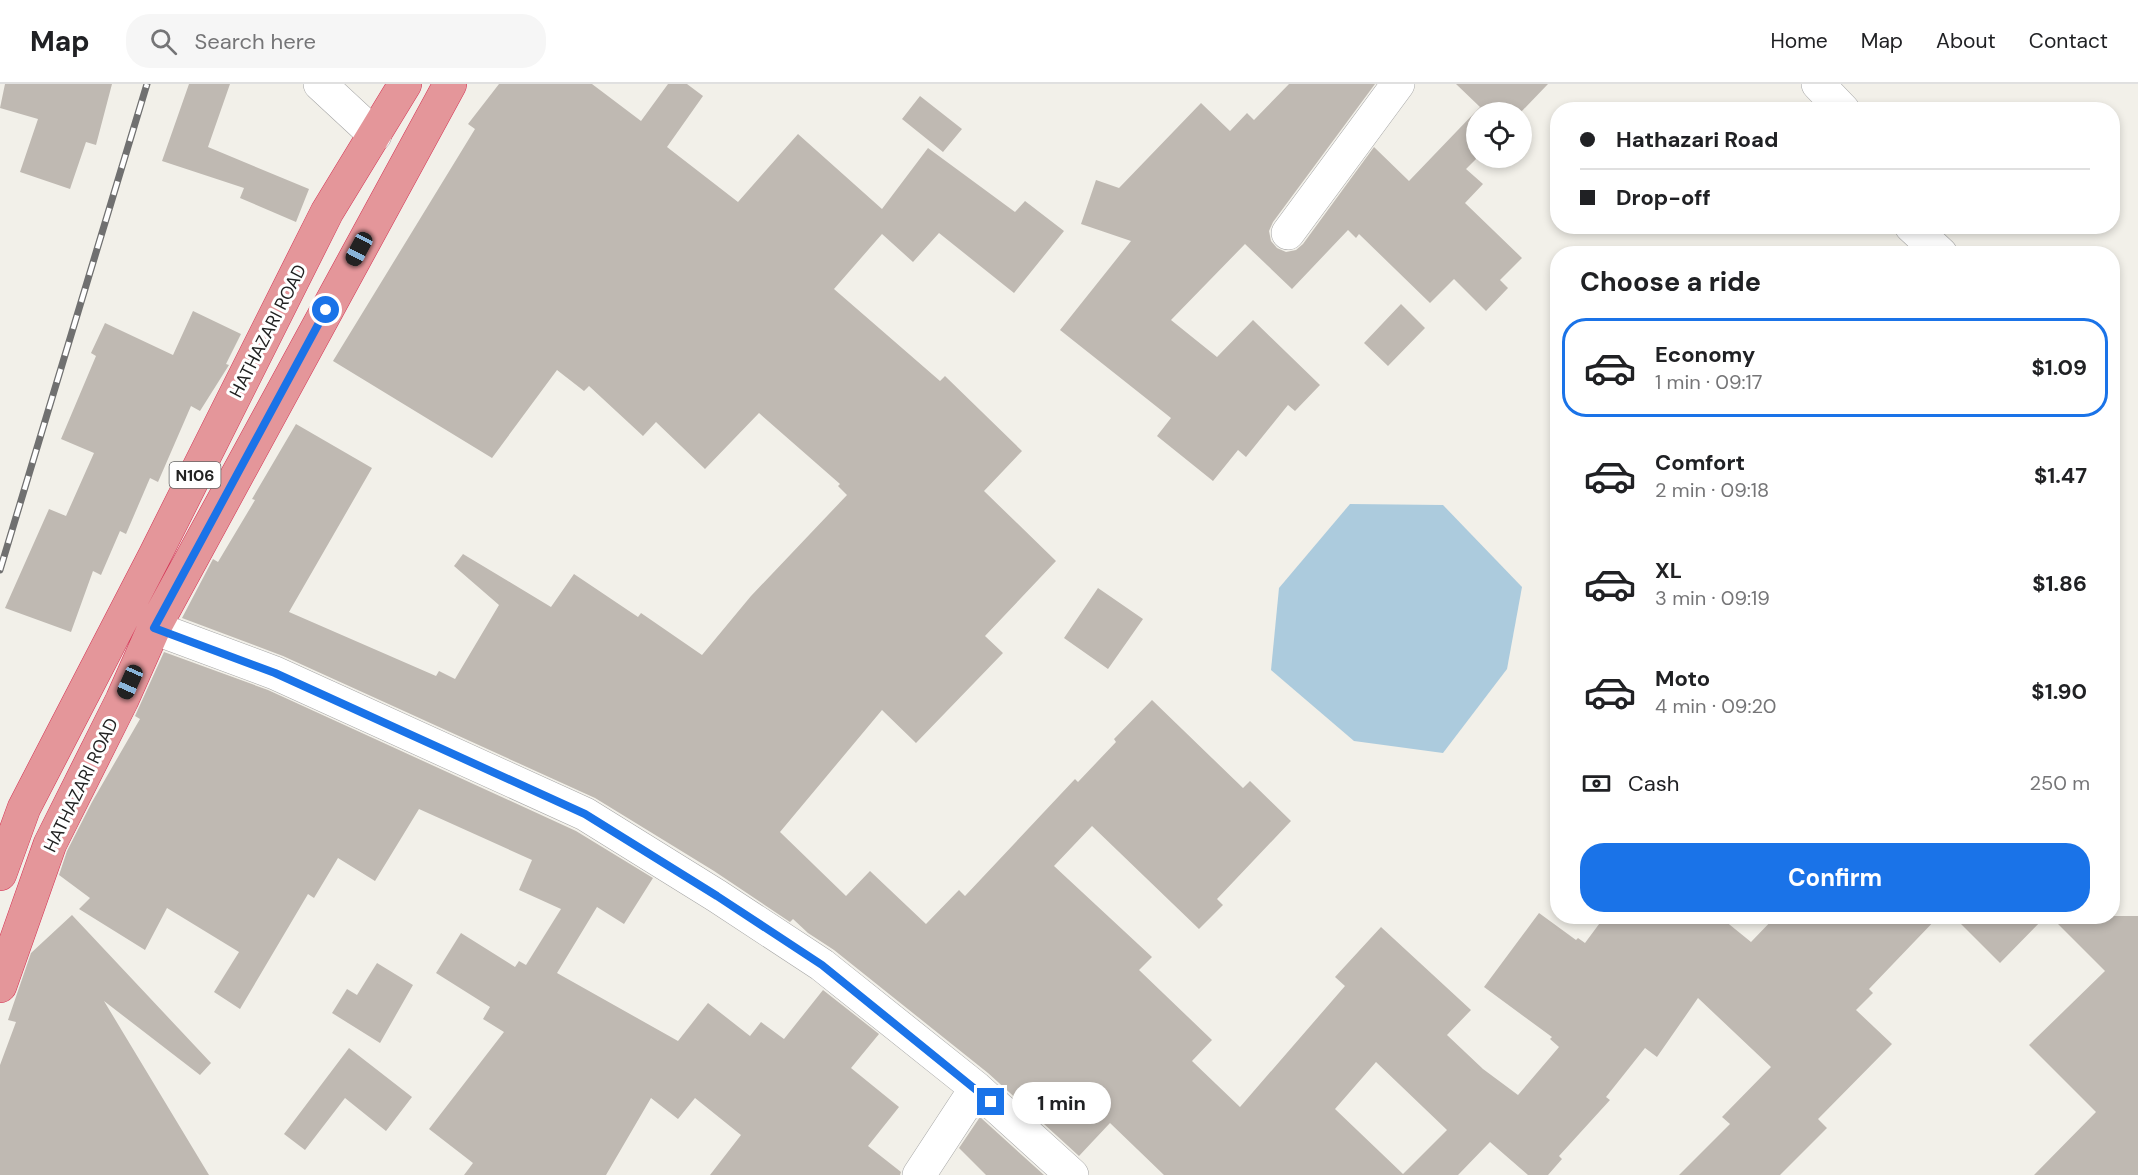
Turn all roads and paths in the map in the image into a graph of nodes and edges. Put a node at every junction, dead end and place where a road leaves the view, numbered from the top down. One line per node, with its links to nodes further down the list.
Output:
1 (320, 84): 7 (street)
2 (405, 84): 7 (highway, HATHAZARI ROAD / N106)
3 (450, 84): 11 (highway, HATHAZARI ROAD / N106)
4 (1398, 84): 8 (street)
5 (1818, 84): 6 (street)
6 (1835, 102)
7 (375, 135): 12 (highway, HATHAZARI ROAD / N106)
8 (1288, 233)
9 (1920, 234): 10 (street)
10 (1932, 246)
11 (154, 628): 13 (highway, HATHAZARI ROAD / N106); 14 (street)
12 (0, 874)
13 (0, 986)
14 (976, 1088): 15 (street); 16 (street)
15 (919, 1175)
16 (1072, 1175)

